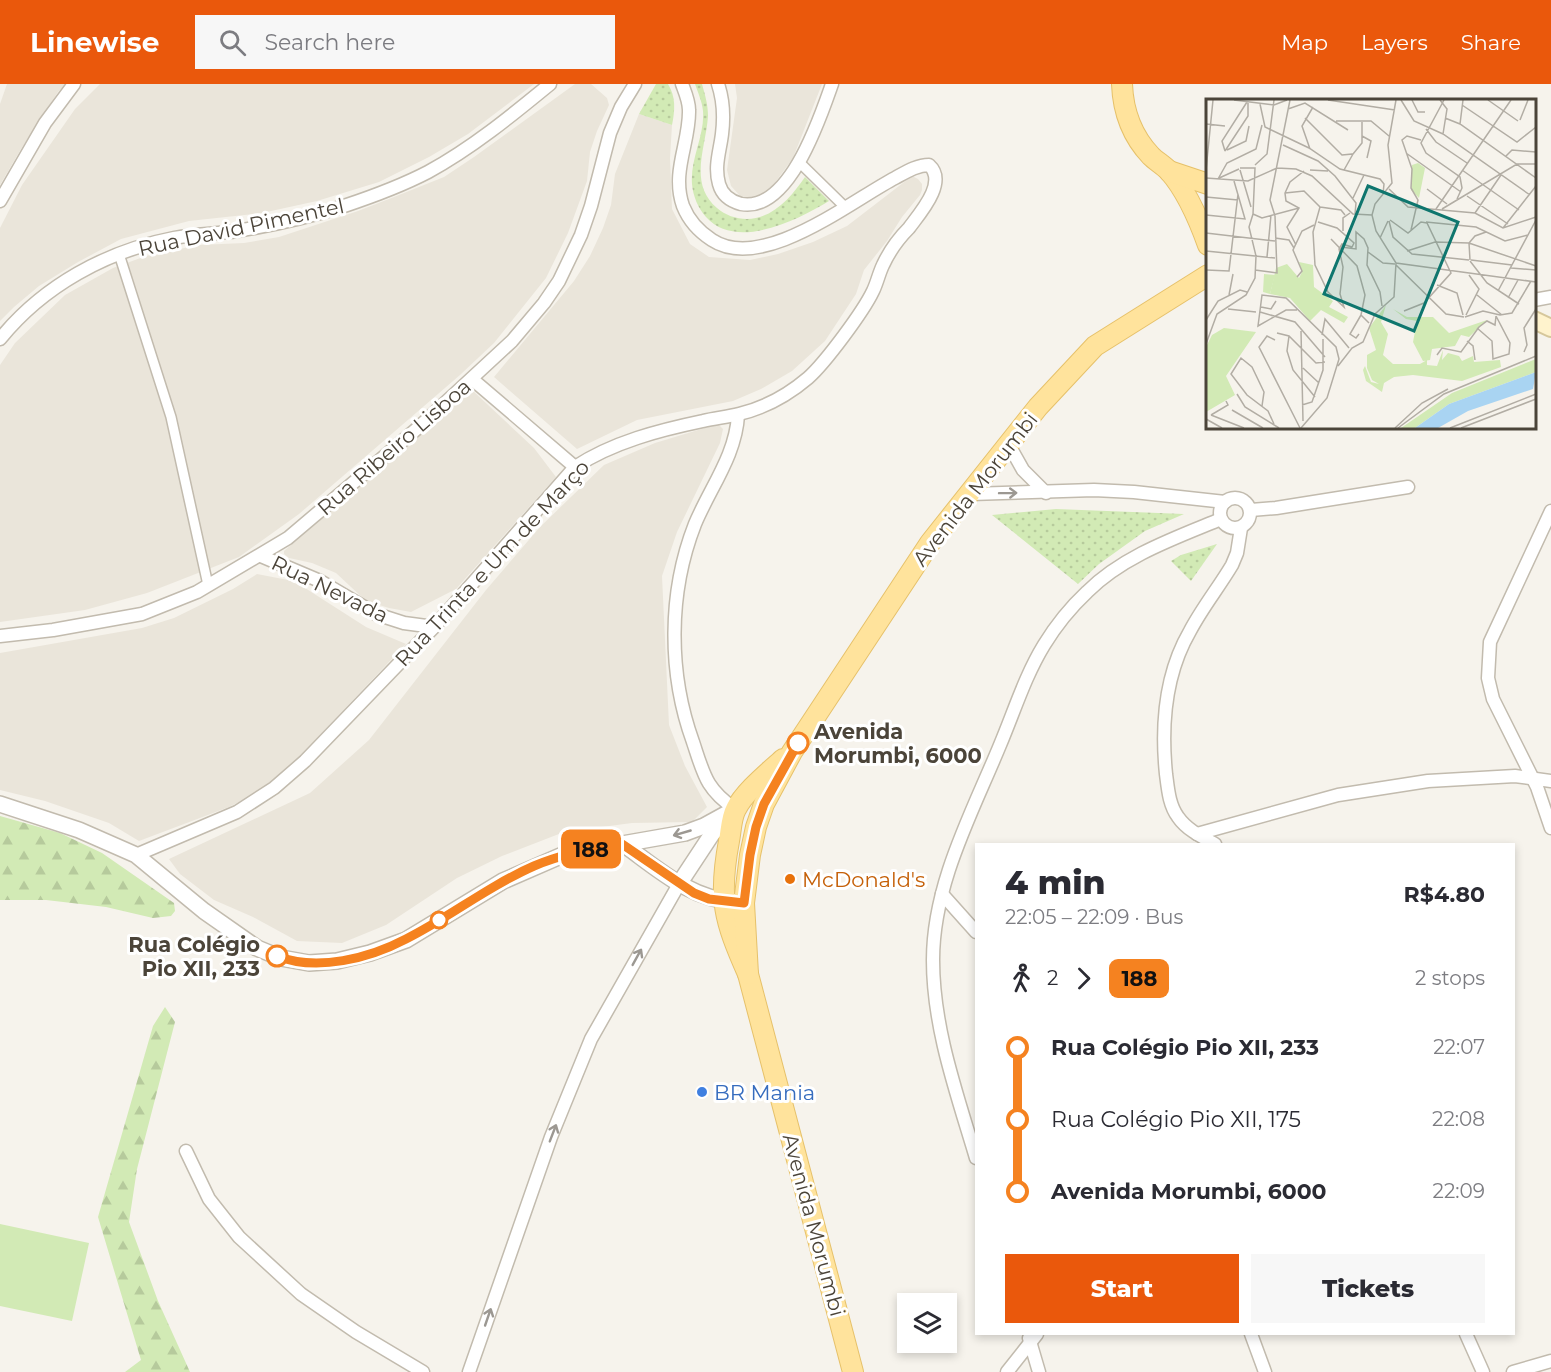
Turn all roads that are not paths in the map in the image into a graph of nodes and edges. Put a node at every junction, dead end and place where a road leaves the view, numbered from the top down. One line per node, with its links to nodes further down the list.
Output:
1 (74, 84): 12 (street)
2 (550, 84): 16 (street, Rua David Pimentel)
3 (635, 84): 23 (street, Rua Ribeiro Lisboa)
4 (682, 84): 14 (street, Rua Trinta e Um de Março)
5 (718, 84): 8 (street)
6 (832, 84): 8 (street)
7 (1122, 84): 9 (main road)
8 (799, 162): 14 (street)
9 (1169, 171): 10 (main road); 13 (main road)
10 (1206, 185)
11 (1206, 188): 13 (main road)
12 (0, 201)
13 (1190, 206): 15 (main road)
14 (846, 208): 24 (street, Rua Trinta e Um de Março)
15 (1206, 241)
16 (119, 254): 22 (street, Rua David Pimentel); 36 (street)
17 (1206, 276): 25 (main road, Avenida Morumbi)
18 (1551, 297): 19 (street)
19 (1536, 300)
20 (1536, 321): 21 (main road)
21 (1551, 328)
22 (0, 339)
23 (472, 379): 26 (street); 35 (street, Rua Ribeiro Lisboa)
24 (738, 415): 26 (street, Rua Trinta e Um de Março); 43 (street)
25 (1009, 445): 28 (street); 29 (main road, Avenida Morumbi)
26 (575, 467): 37 (street, Rua Trinta e Um de Março)
27 (1408, 487): 31 (street)
28 (1046, 493): 29 (street, one-way to 28); 30 (street)
29 (971, 494): 39 (main road, Avenida Morumbi)
30 (1225, 502): 31 (street); 33 (street)
31 (1251, 510): 34 (street)
32 (1551, 511): 40 (street)
33 (1221, 519): 34 (street); 50 (street)
34 (1241, 528): 45 (street)
35 (261, 556): 36 (street, Rua Ribeiro Lisboa); 37 (street, Rua Nevada)
36 (208, 585): 38 (street, Rua Ribeiro Lisboa)
37 (434, 627): 48 (street, Rua Trinta e Um de Março)
38 (0, 636)
39 (792, 752): 43 (main road, Avenida Morumbi); 51 (main road, Avenida Morumbi)
40 (1533, 779): 41 (street); 44 (street); 45 (street)
41 (1551, 782)
42 (0, 804): 48 (street)
43 (735, 809): 47 (street, one-way to 47); 49 (street); 51 (main road); 52 (main road, Avenida Morumbi)
44 (1551, 828)
45 (1197, 834): 46 (street)
46 (1213, 843)
47 (622, 844): 48 (street); 49 (street)
48 (136, 855)
49 (679, 884): 52 (street); 62 (street, one-way to 49)
50 (942, 894): 53 (street); 56 (street)
51 (745, 897): 52 (street); 54 (main road, Avenida Morumbi)
52 (723, 901): 54 (main road, Avenida Morumbi)
53 (975, 931)
54 (748, 974): 63 (main road, Avenida Morumbi)
55 (186, 1151): 61 (street)
56 (975, 1154)
57 (1251, 1335): 66 (street)
58 (1466, 1335): 67 (street)
59 (1032, 1336): 64 (street); 65 (street)
60 (1551, 1361): 68 (street)
61 (423, 1372)
62 (469, 1372)
63 (853, 1372)
64 (1008, 1372)
65 (1040, 1372)
66 (1265, 1372)
67 (1483, 1372)
68 (1513, 1372)

